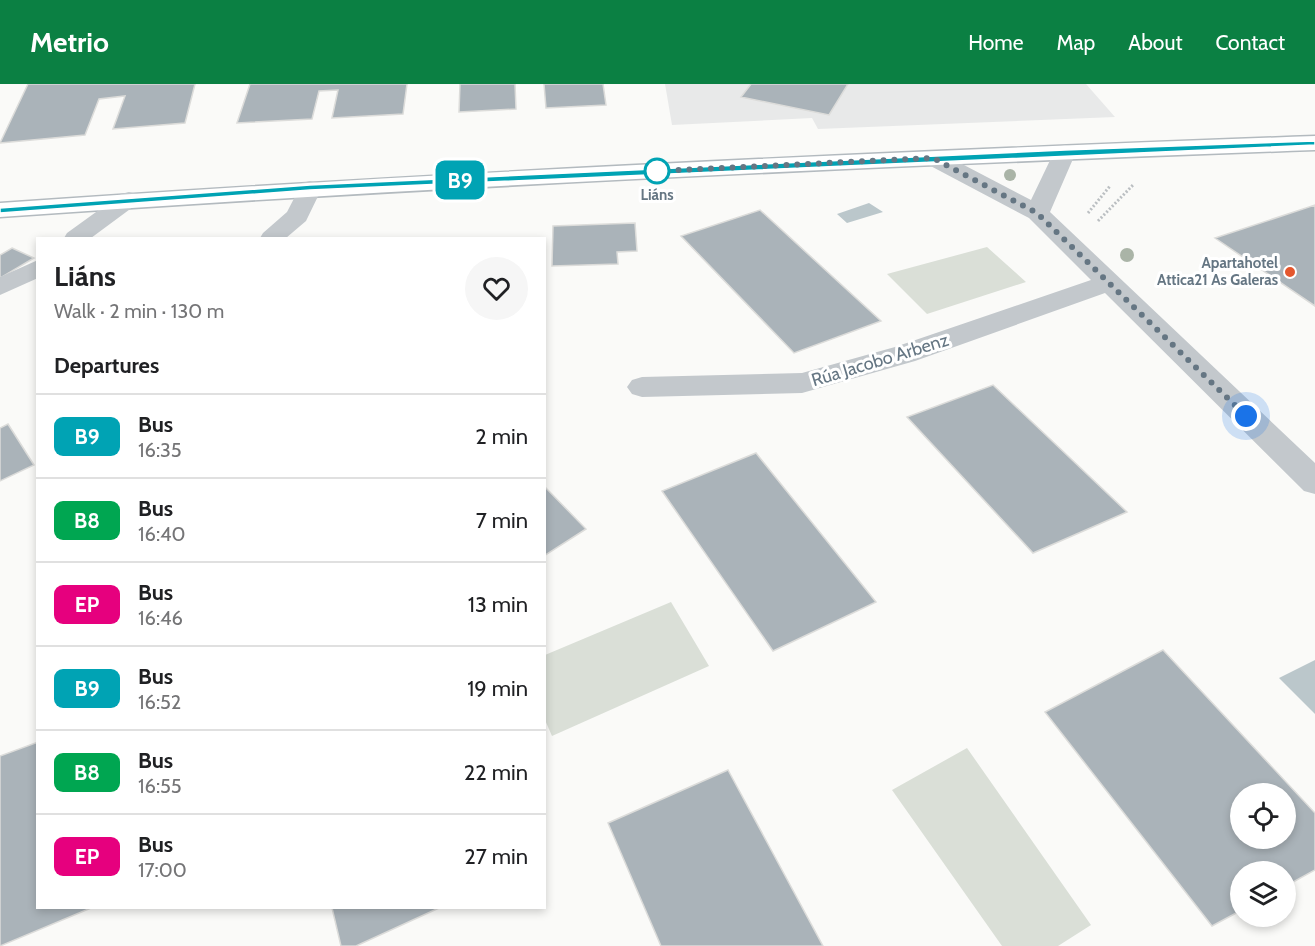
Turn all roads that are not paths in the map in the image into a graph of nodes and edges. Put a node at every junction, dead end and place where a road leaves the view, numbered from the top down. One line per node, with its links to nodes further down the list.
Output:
1 (1315, 143): 2 (main road)
2 (1065, 152): 3 (main road); 7 (street)
3 (933, 158): 4 (main road); 7 (street)
4 (310, 188): 5 (main road); 9 (street)
5 (129, 199): 6 (main road); 8 (street)
6 (0, 210)
7 (1037, 213): 11 (street)
8 (77, 237)
9 (273, 237)
10 (36, 269): 12 (street)
11 (1109, 283): 13 (street, Rúa Jacobo Arbenz); 14 (street)
12 (0, 287)
13 (642, 387)
14 (1315, 482)

